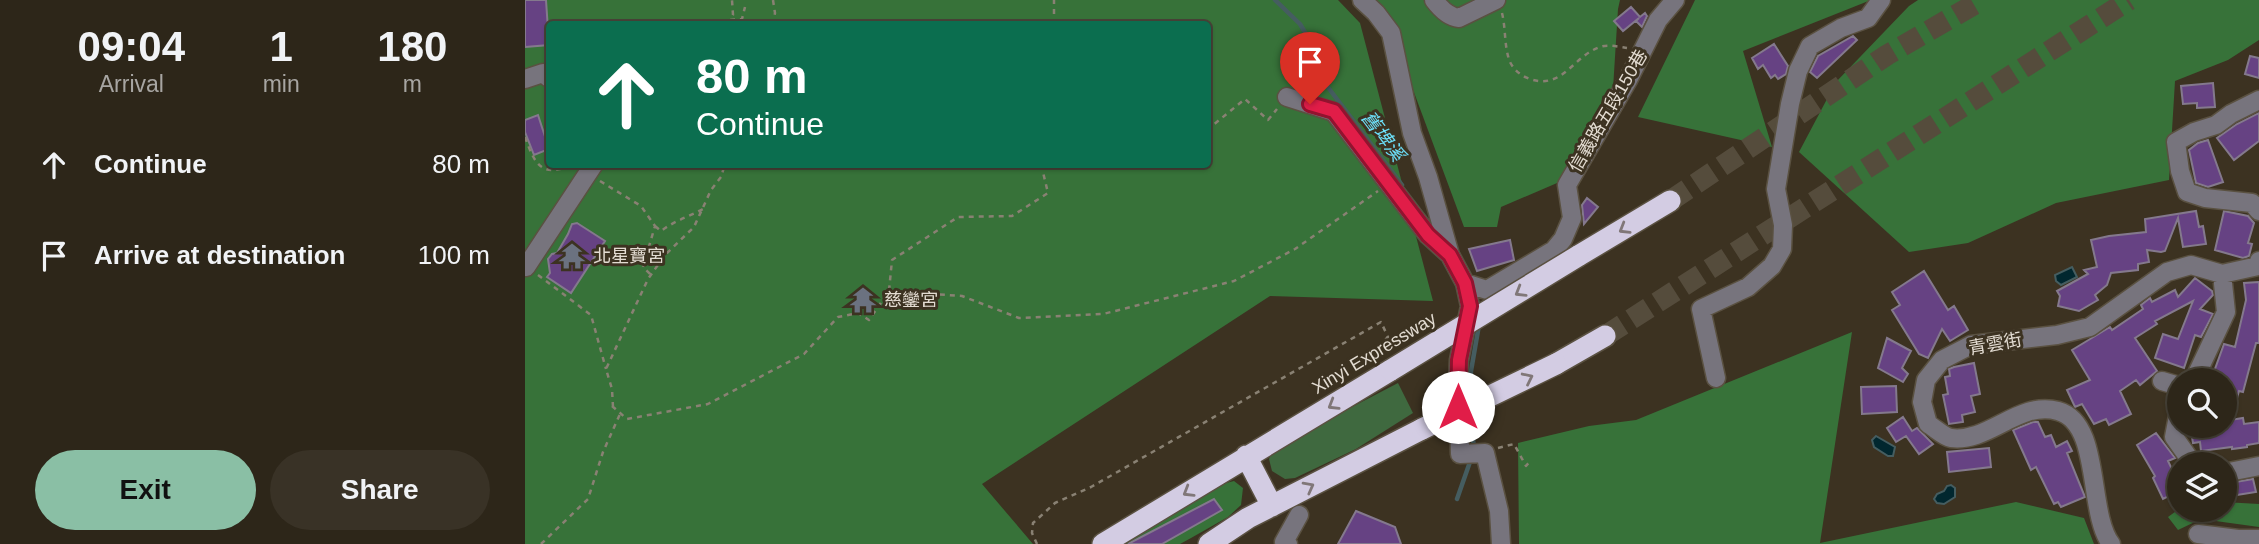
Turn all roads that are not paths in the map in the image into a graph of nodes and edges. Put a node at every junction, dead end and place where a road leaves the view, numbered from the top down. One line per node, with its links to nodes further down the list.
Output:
1 (1362, 0): 14 (street)
2 (1434, 0): 5 (street)
3 (1675, 0): 18 (street, 信義路五段150巷)
4 (1881, 0): 21 (street)
5 (1498, 5)
6 (525, 62): 7 (street)
7 (546, 76): 8 (street)
8 (525, 79)
9 (1287, 97): 14 (street)
10 (2259, 100): 13 (street)
11 (586, 168): 16 (street)
12 (1669, 201): 22 (highway, Xinyi Expressway, one-way to 22, bridge)
13 (2259, 211)
14 (1450, 255): 18 (street)
15 (2259, 261): 17 (street, 青雲街)
16 (526, 267)
17 (2222, 274): 20 (street); 33 (street, 青雲街)
18 (1465, 283): 32 (street)
19 (1605, 336): 25 (highway, one-way to 19, bridge)
20 (2199, 368)
21 (1716, 378)
22 (1247, 456): 25 (highway); 29 (highway, Xinyi Expressway, one-way to 29)
23 (2259, 466): 24 (street)
24 (2237, 470)
25 (1272, 506): 30 (highway)
26 (1299, 515): 31 (street)
27 (2199, 534): 28 (street)
28 (2259, 539)
29 (1103, 544)
30 (1209, 544)
31 (1289, 544)
32 (1501, 544)
33 (2111, 544)

